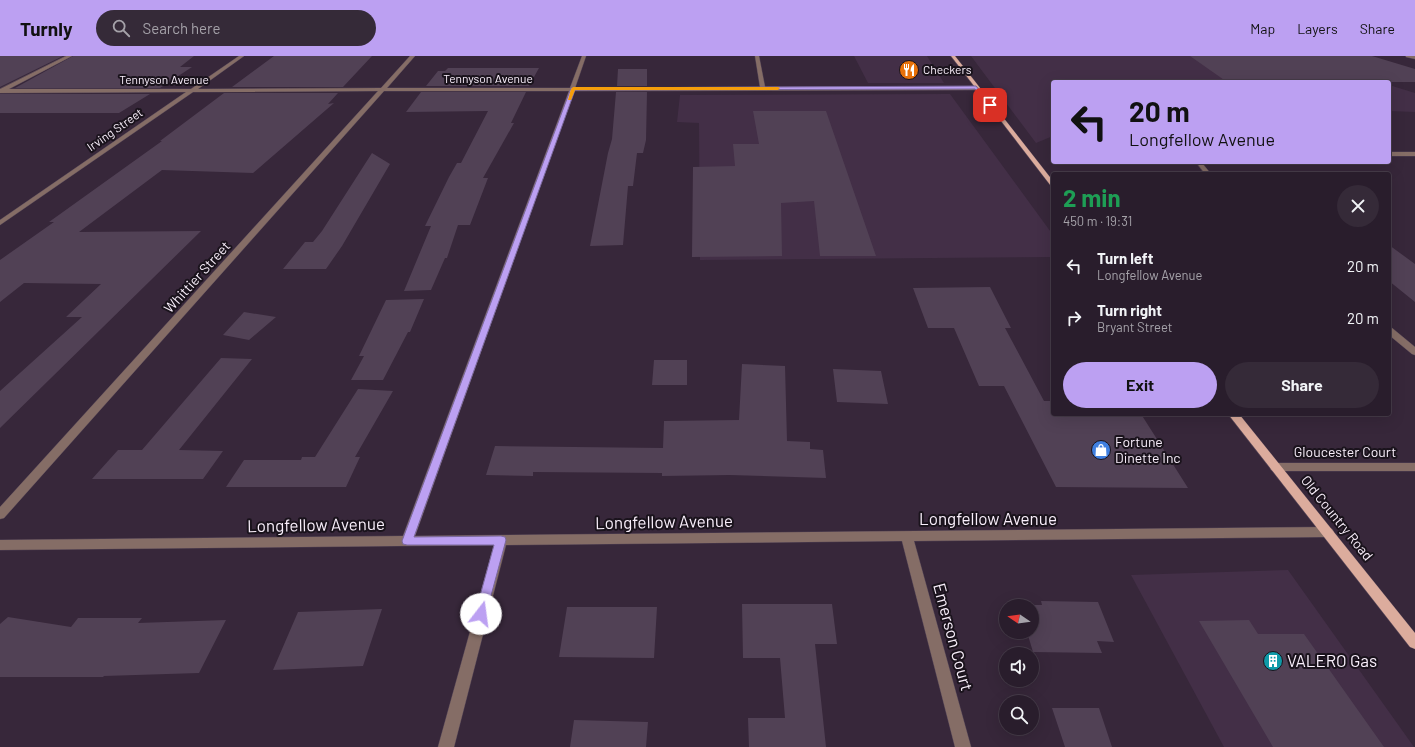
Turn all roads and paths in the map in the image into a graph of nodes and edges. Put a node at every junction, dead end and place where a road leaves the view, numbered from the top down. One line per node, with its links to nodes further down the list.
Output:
1 (70, 56): 14 (street)
2 (242, 56): 12 (street, Irving Street)
3 (413, 56): 13 (street, Whittier Street)
4 (584, 56): 11 (street)
5 (757, 56): 9 (street)
6 (953, 56): 10 (main road)
7 (1408, 56): 8 (street)
8 (1415, 58)
9 (763, 88): 10 (street, Tennyson Avenue); 11 (street, Tennyson Avenue)
10 (976, 88): 19 (main road)
11 (573, 89): 13 (street, Tennyson Avenue); 30 (street)
12 (192, 90): 13 (street, Tennyson Avenue); 14 (street, Tennyson Avenue); 20 (street, Irving Street)
13 (383, 90): 26 (street, Whittier Street)
14 (0, 91)
15 (1391, 154): 16 (street)
16 (1415, 154)
17 (1200, 164): 18 (street)
18 (1206, 172)
19 (1051, 182)
20 (0, 223)
21 (1391, 332): 22 (street)
22 (1415, 352)
23 (1235, 416): 24 (main road, Old Country Road)
24 (1274, 467): 25 (street, Gloucester Court); 27 (main road, Old Country Road)
25 (1415, 467)
26 (0, 514)
27 (1328, 532): 28 (street, Longfellow Avenue); 32 (main road, Old Country Road)
28 (907, 536): 29 (street, Longfellow Avenue); 34 (street, Emerson Court)
29 (501, 540): 30 (street, Longfellow Avenue); 33 (street)
30 (407, 541): 31 (street, Longfellow Avenue)
31 (0, 545)
32 (1415, 643)
33 (446, 747)
34 (963, 747)

